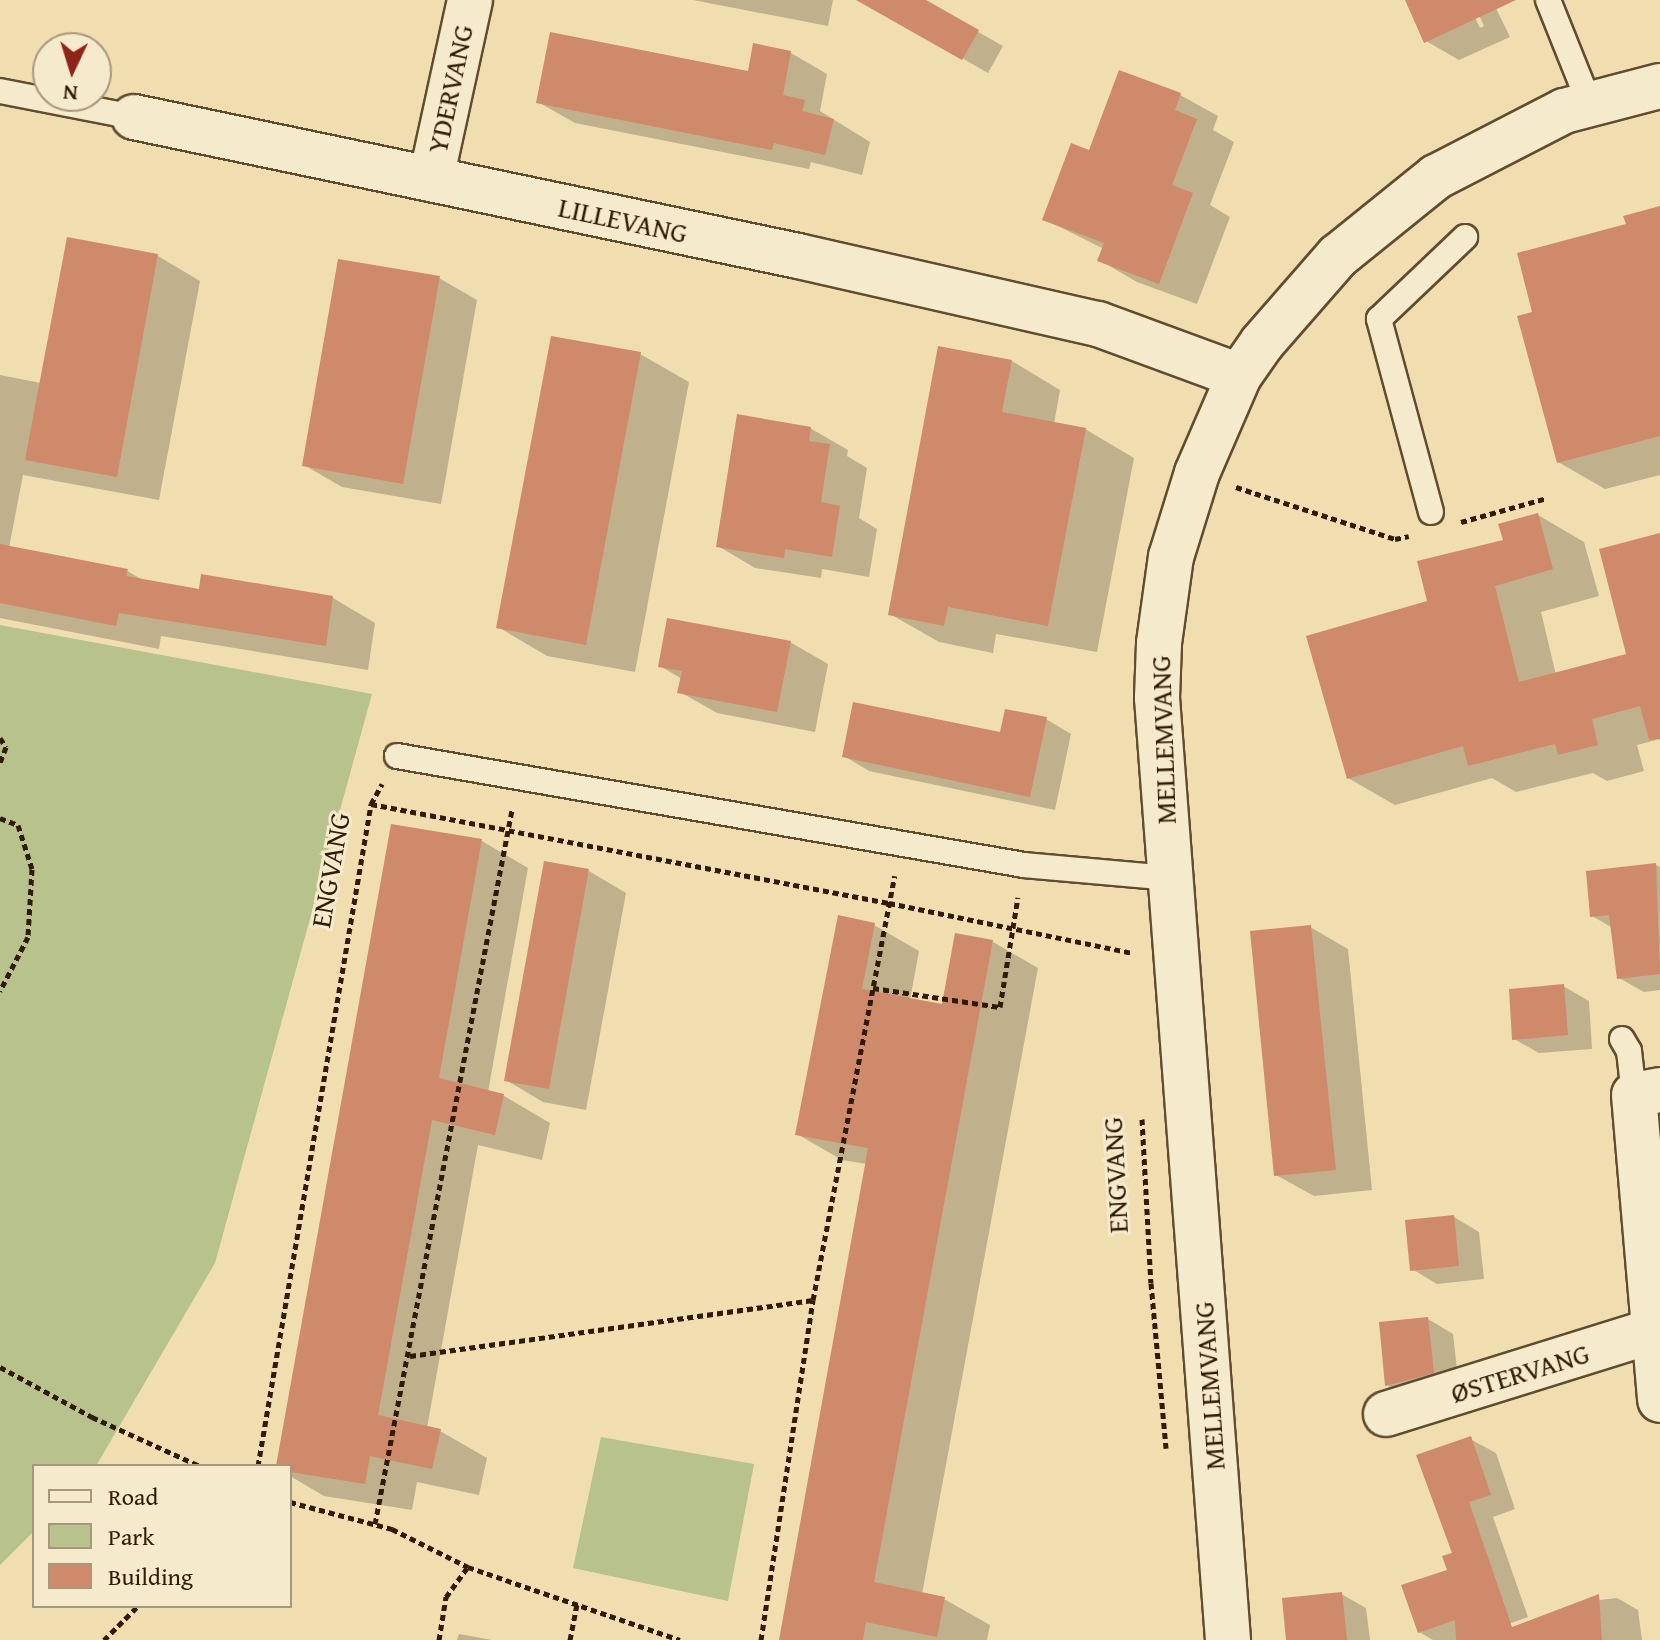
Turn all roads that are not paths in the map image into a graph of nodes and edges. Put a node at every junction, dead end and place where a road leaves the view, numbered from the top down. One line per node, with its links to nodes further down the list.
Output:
1 (470, 0): 7 (street, YDERVANG)
2 (1548, 0): 5 (lane)
3 (1660, 86): 5 (street, MELLEMVANG)
4 (0, 91): 6 (lane, LILLEVANG)
5 (1590, 105): 9 (street, MELLEMVANG)
6 (134, 117): 7 (street, LILLEVANG)
7 (431, 179): 9 (street, LILLEVANG)
8 (1465, 237): 10 (lane)
9 (1239, 376): 12 (street, MELLEMVANG)
10 (1434, 523)
11 (397, 756): 12 (lane)
12 (1170, 878): 18 (street, MELLEMVANG)
13 (1622, 1039): 14 (lane)
14 (1647, 1092): 15 (street)
15 (1653, 1331): 16 (street); 17 (street, ØSTERVANG)
16 (1660, 1400)
17 (1386, 1414)
18 (1228, 1640)

